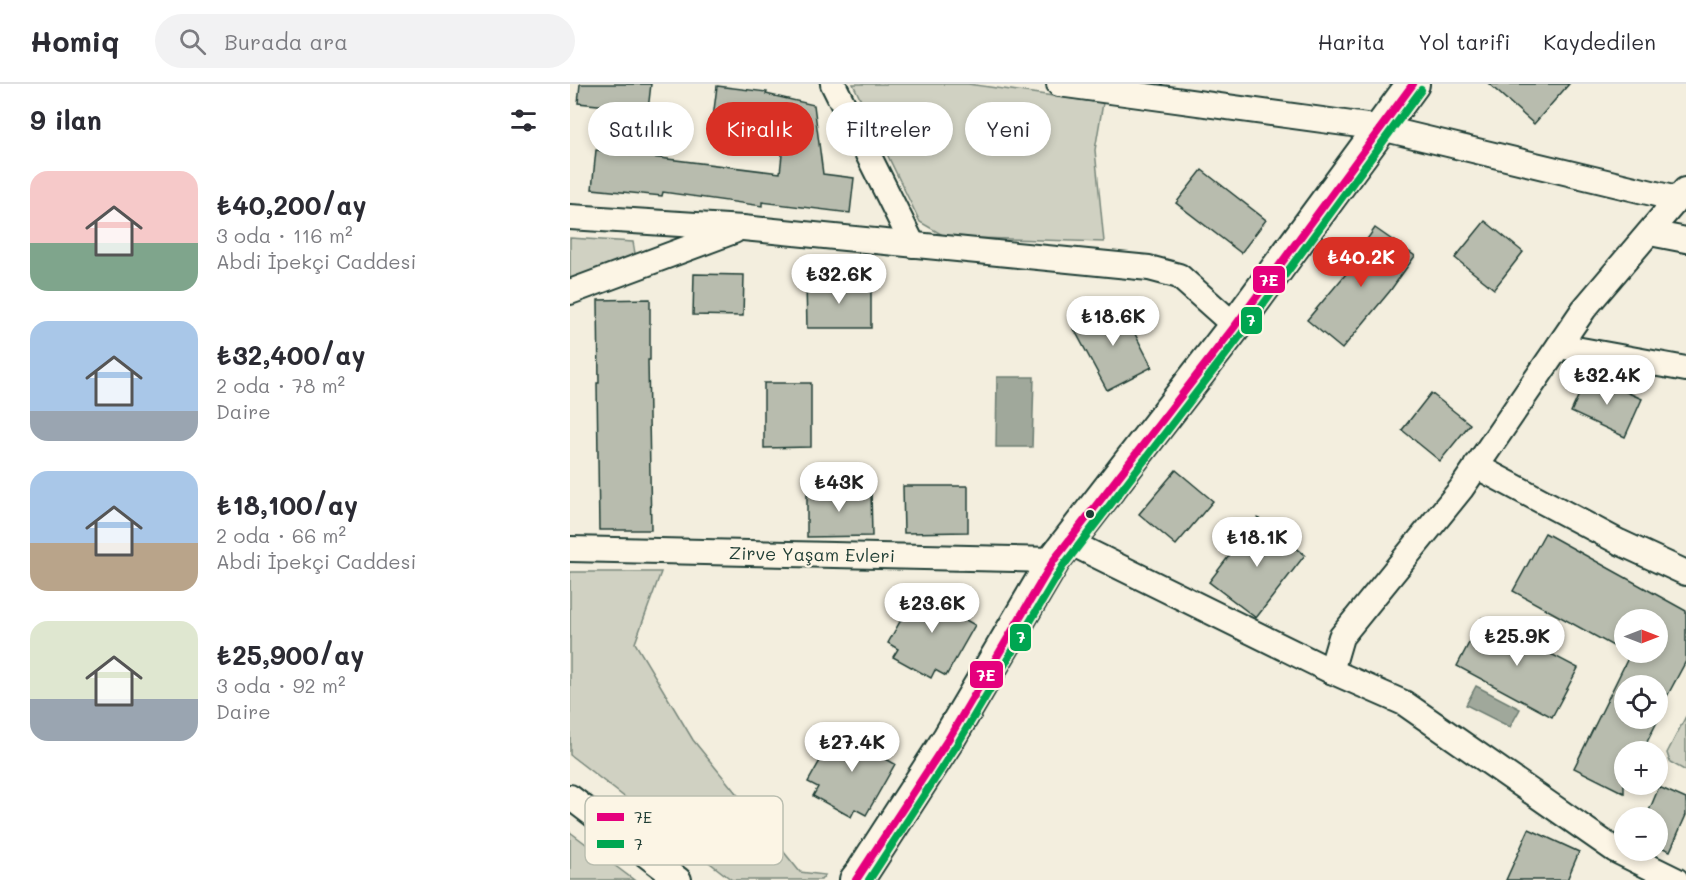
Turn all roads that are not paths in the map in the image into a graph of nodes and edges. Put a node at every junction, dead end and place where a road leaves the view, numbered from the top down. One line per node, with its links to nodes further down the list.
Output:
1 (833, 84): 11 (street)
2 (1059, 84): 4 (street)
3 (1413, 84): 5 (main road)
4 (1087, 86): 5 (street)
5 (1381, 128): 6 (street); 13 (main road)
6 (1682, 194): 9 (street)
7 (570, 217): 8 (street)
8 (742, 228): 11 (street); 12 (street)
9 (1650, 234): 10 (street); 14 (street)
10 (1686, 240)
11 (913, 245): 13 (street)
12 (570, 292)
13 (1235, 326): 18 (main road)
14 (1559, 346): 15 (street); 16 (street)
15 (1686, 369)
16 (1476, 466): 19 (street); 20 (street)
17 (570, 549): 18 (street, Zirve Yaşam Evleri)
18 (1060, 550): 20 (street); 25 (main road)
19 (1686, 573)
20 (1331, 671): 26 (street)
21 (570, 797): 22 (street)
22 (585, 808)
23 (659, 865): 24 (street)
24 (679, 880)
25 (856, 880)
26 (1676, 880)

